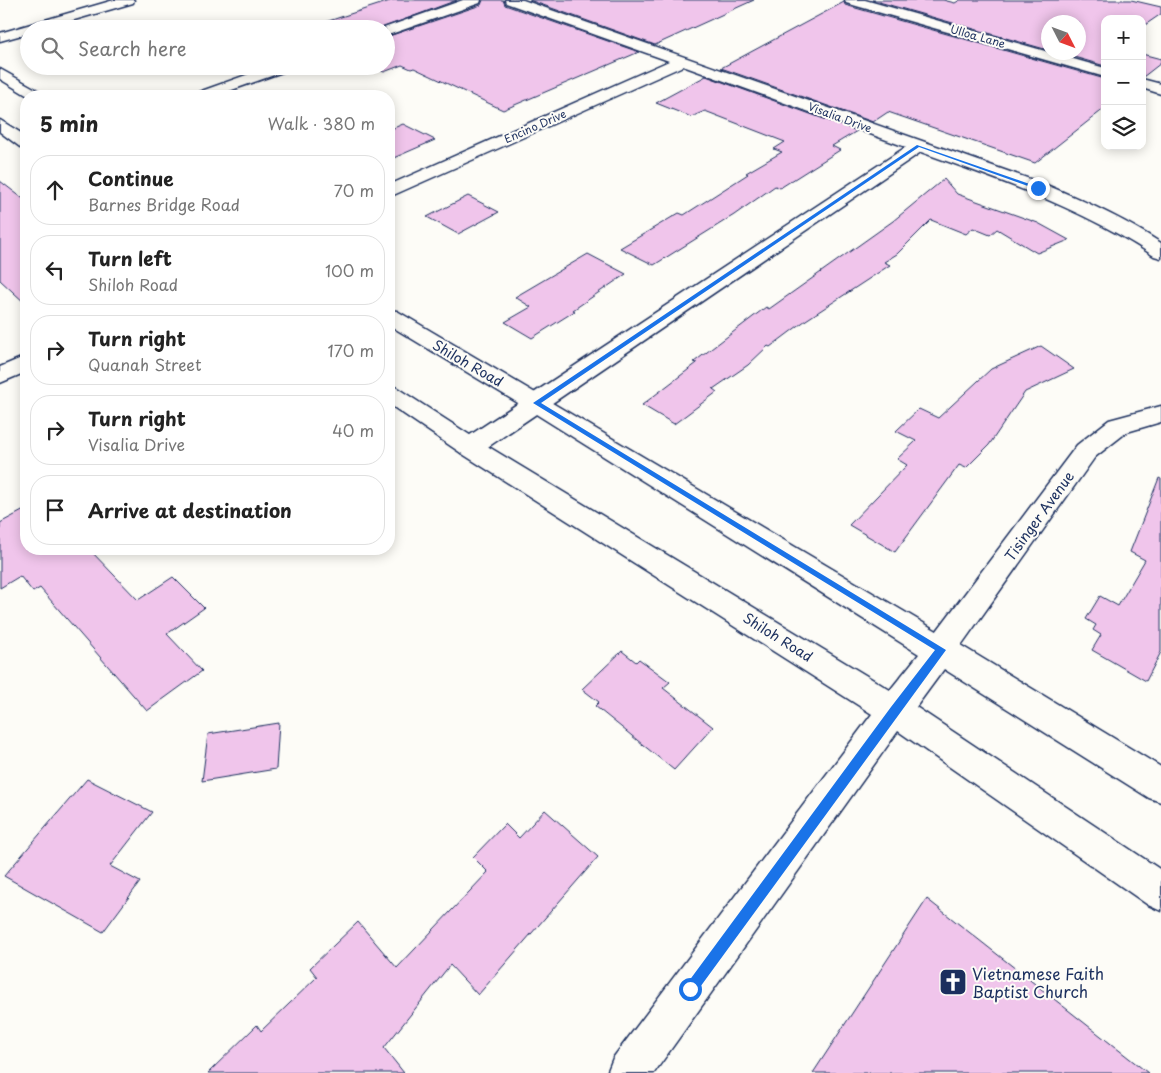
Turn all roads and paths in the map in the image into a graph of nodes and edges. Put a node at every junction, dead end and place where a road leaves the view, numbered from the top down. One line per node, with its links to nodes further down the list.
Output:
1 (128, 0): 5 (street)
2 (475, 0): 6 (street)
3 (511, 0): 9 (street, Visalia Drive)
4 (851, 0): 10 (street, Ulloa Lane)
5 (57, 20)
6 (395, 28)
7 (20, 30): 8 (street)
8 (0, 36)
9 (682, 61): 19 (street, Visalia Drive); 20 (street, Encino Drive)
10 (1101, 72)
11 (0, 73): 15 (street)
12 (260, 75): 16 (street)
13 (1146, 84): 14 (street)
14 (1161, 89)
15 (28, 90)
16 (217, 90)
17 (0, 125): 18 (street)
18 (20, 139)
19 (918, 146): 21 (street, Visalia Drive); 26 (street)
20 (395, 189)
21 (1161, 252)
22 (395, 320): 26 (street, Shiloh Road)
23 (20, 366): 24 (street)
24 (0, 376)
25 (395, 397): 28 (street, Shiloh Road)
26 (536, 403): 28 (street); 29 (street, Shiloh Road)
27 (1161, 414): 29 (street, Tisinger Avenue)
28 (470, 447): 30 (street, Shiloh Road)
29 (941, 650): 30 (street, Tisinger Avenue); 31 (street, Shiloh Road)
30 (894, 710): 32 (street, Shiloh Road); 33 (street, Tisinger Avenue)
31 (1161, 786)
32 (1161, 892)
33 (628, 1073)

